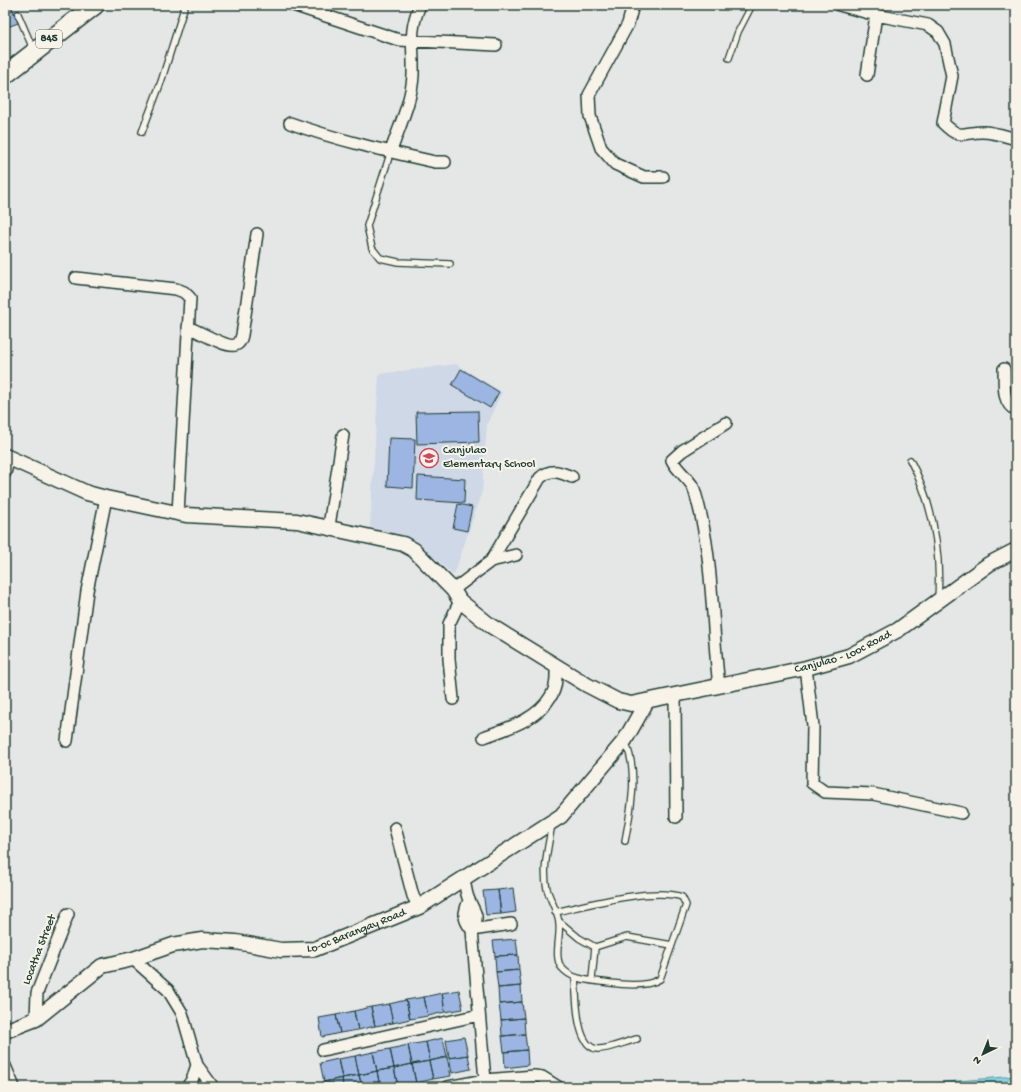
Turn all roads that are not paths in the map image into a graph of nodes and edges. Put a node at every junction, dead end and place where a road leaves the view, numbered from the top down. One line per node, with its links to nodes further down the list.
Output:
1 (95, 5): 12 (main road, 845)
2 (185, 5): 17 (lane)
3 (294, 5): 10 (street)
4 (420, 5): 10 (street)
5 (633, 5): 21 (street)
6 (752, 5): 13 (lane)
7 (839, 5): 9 (street)
8 (18, 14): 12 (lane)
9 (876, 15): 15 (street); 18 (street)
10 (411, 42): 11 (street); 19 (street)
11 (496, 45)
12 (34, 51): 14 (main road, 845)
13 (729, 58)
14 (5, 75)
15 (867, 75)
16 (290, 123): 19 (street)
17 (142, 132)
18 (1016, 139)
19 (391, 152): 20 (street); 23 (lane)
20 (445, 162)
21 (663, 177)
22 (258, 234): 25 (street)
23 (450, 264)
24 (76, 278): 25 (street)
25 (188, 327): 35 (street)
26 (1004, 369): 27 (street)
27 (1016, 410)
28 (726, 423): 44 (street)
29 (343, 435): 36 (street)
30 (7, 457): 32 (street); 34 (street, Canjulao - Looc Road)
31 (910, 460): 41 (lane)
32 (5, 473)
33 (572, 477): 39 (street)
34 (106, 498): 35 (street, Canjulao - Looc Road); 50 (street)
35 (178, 513): 36 (street, Canjulao - Looc Road)
36 (329, 526): 40 (street, Canjulao - Looc Road)
37 (1016, 550): 41 (street, Canjulao - Looc Road)
38 (516, 555): 39 (street)
39 (491, 561): 40 (street)
40 (456, 596): 42 (street, Canjulao - Looc Road); 46 (street)
41 (938, 600): 43 (street, Canjulao - Looc Road)
42 (556, 666): 47 (street, Canjulao - Looc Road); 48 (street)
43 (806, 668): 44 (street, Canjulao - Looc Road); 51 (street)
44 (719, 686): 45 (street, Canjulao - Looc Road)
45 (674, 696): 47 (street, Canjulao - Looc Road); 52 (street)
46 (453, 699)
47 (647, 701): 49 (street, Lo-oc Barangay Road)
48 (484, 737)
49 (625, 740): 53 (street, Lo-oc Barangay Road); 55 (lane)
50 (67, 741)
51 (961, 812)
52 (676, 817)
53 (553, 821): 56 (street, Lo-oc Barangay Road); 58 (lane)
54 (395, 828): 57 (street)
55 (624, 841)
56 (464, 878): 57 (street, Lo-oc Barangay Road); 62 (street)
57 (419, 907): 65 (street, Lo-oc Barangay Road)
58 (555, 912): 60 (lane); 63 (lane)
59 (68, 914): 69 (street, Locatha Street)
60 (560, 922): 64 (lane); 66 (lane)
61 (511, 924): 62 (street)
62 (472, 930): 68 (street)
63 (672, 945): 64 (lane); 67 (lane)
64 (595, 948): 67 (lane)
65 (132, 959): 69 (street, Lo-oc Barangay Road); 73 (street)
66 (575, 979): 67 (lane); 71 (lane)
67 (592, 980)
68 (479, 1014): 72 (street); 75 (street)
69 (36, 1019): 70 (street, Lo-oc Barangay Road)
70 (5, 1031)
71 (637, 1039)
72 (323, 1050)
73 (197, 1065): 77 (street); 78 (street)
74 (5, 1066): 76 (street)
75 (484, 1080): 79 (street); 80 (street)
76 (14, 1087)
77 (187, 1087)
78 (213, 1087)
79 (448, 1087)
80 (558, 1087)

